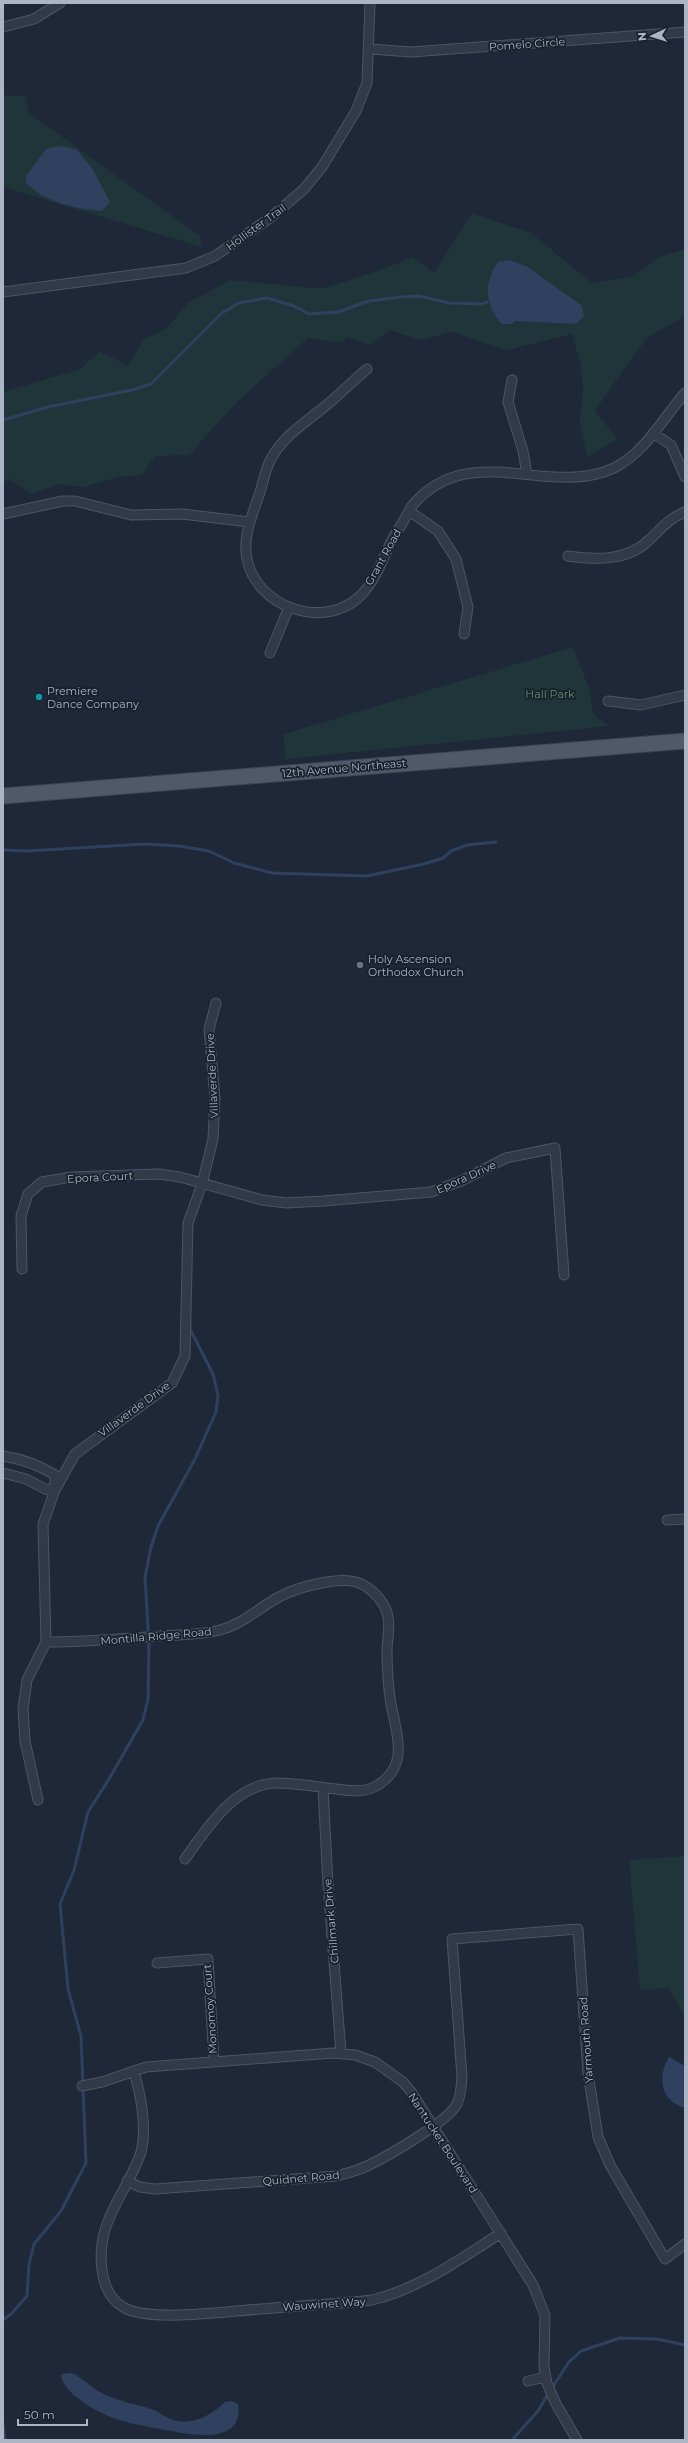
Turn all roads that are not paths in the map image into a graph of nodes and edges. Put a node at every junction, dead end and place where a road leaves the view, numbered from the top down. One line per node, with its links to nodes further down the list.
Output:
1 (60, 3): 3 (street)
2 (370, 3): 5 (street, Hollister Trail)
3 (3, 27)
4 (685, 32): 5 (street, Pomelo Circle)
5 (370, 49): 6 (street, Hollister Trail)
6 (3, 292)
7 (367, 369): 16 (street, Grant Road)
8 (512, 380): 11 (street)
9 (685, 393): 10 (street, Grant Road)
10 (653, 432): 11 (street, Grant Road); 12 (street)
11 (526, 474): 13 (street, Grant Road)
12 (685, 477)
13 (409, 511): 18 (street, Grant Road); 19 (street)
14 (685, 512): 17 (street)
15 (3, 514): 16 (street)
16 (249, 522): 18 (street, Grant Road)
17 (568, 556)
18 (289, 607): 20 (street)
19 (464, 634)
20 (270, 653)
21 (685, 695): 22 (street)
22 (608, 701)
23 (685, 740): 24 (main road, 12th Avenue Northeast)
24 (3, 796)
25 (216, 1003): 26 (street, Villaverde Drive)
26 (202, 1184): 27 (street, Epora Court); 28 (street, Epora Drive); 31 (street, Villaverde Drive)
27 (22, 1269)
28 (564, 1275)
29 (3, 1456): 31 (street)
30 (3, 1474): 31 (street)
31 (55, 1490): 34 (street, Villaverde Drive)
32 (685, 1519): 33 (street)
33 (667, 1520)
34 (46, 1642): 35 (street, Montilla Ridge Road); 36 (street, Villaverde Drive)
35 (323, 1788): 37 (street, Montilla Ridge Road); 40 (street, Chillmark Drive)
36 (38, 1800)
37 (185, 1859)
38 (452, 1939): 44 (street, Quidnet Road); 47 (street, Yarmouth Road)
39 (157, 1963): 41 (street, Monomoy Court)
40 (341, 2053): 41 (street, Nantucket Boulevard); 44 (street, Nantucket Boulevard)
41 (214, 2061): 42 (street, Nantucket Boulevard)
42 (134, 2072): 43 (street, Nantucket Boulevard); 45 (street)
43 (82, 2086)
44 (433, 2126): 45 (street, Quidnet Road); 46 (street, Nantucket Boulevard)
45 (127, 2181): 46 (street, Wauwinet Way)
46 (501, 2233): 48 (street, Nantucket Boulevard)
47 (685, 2244)
48 (546, 2377): 49 (street); 50 (street, Nantucket Boulevard)
49 (528, 2381)
50 (578, 2440)

